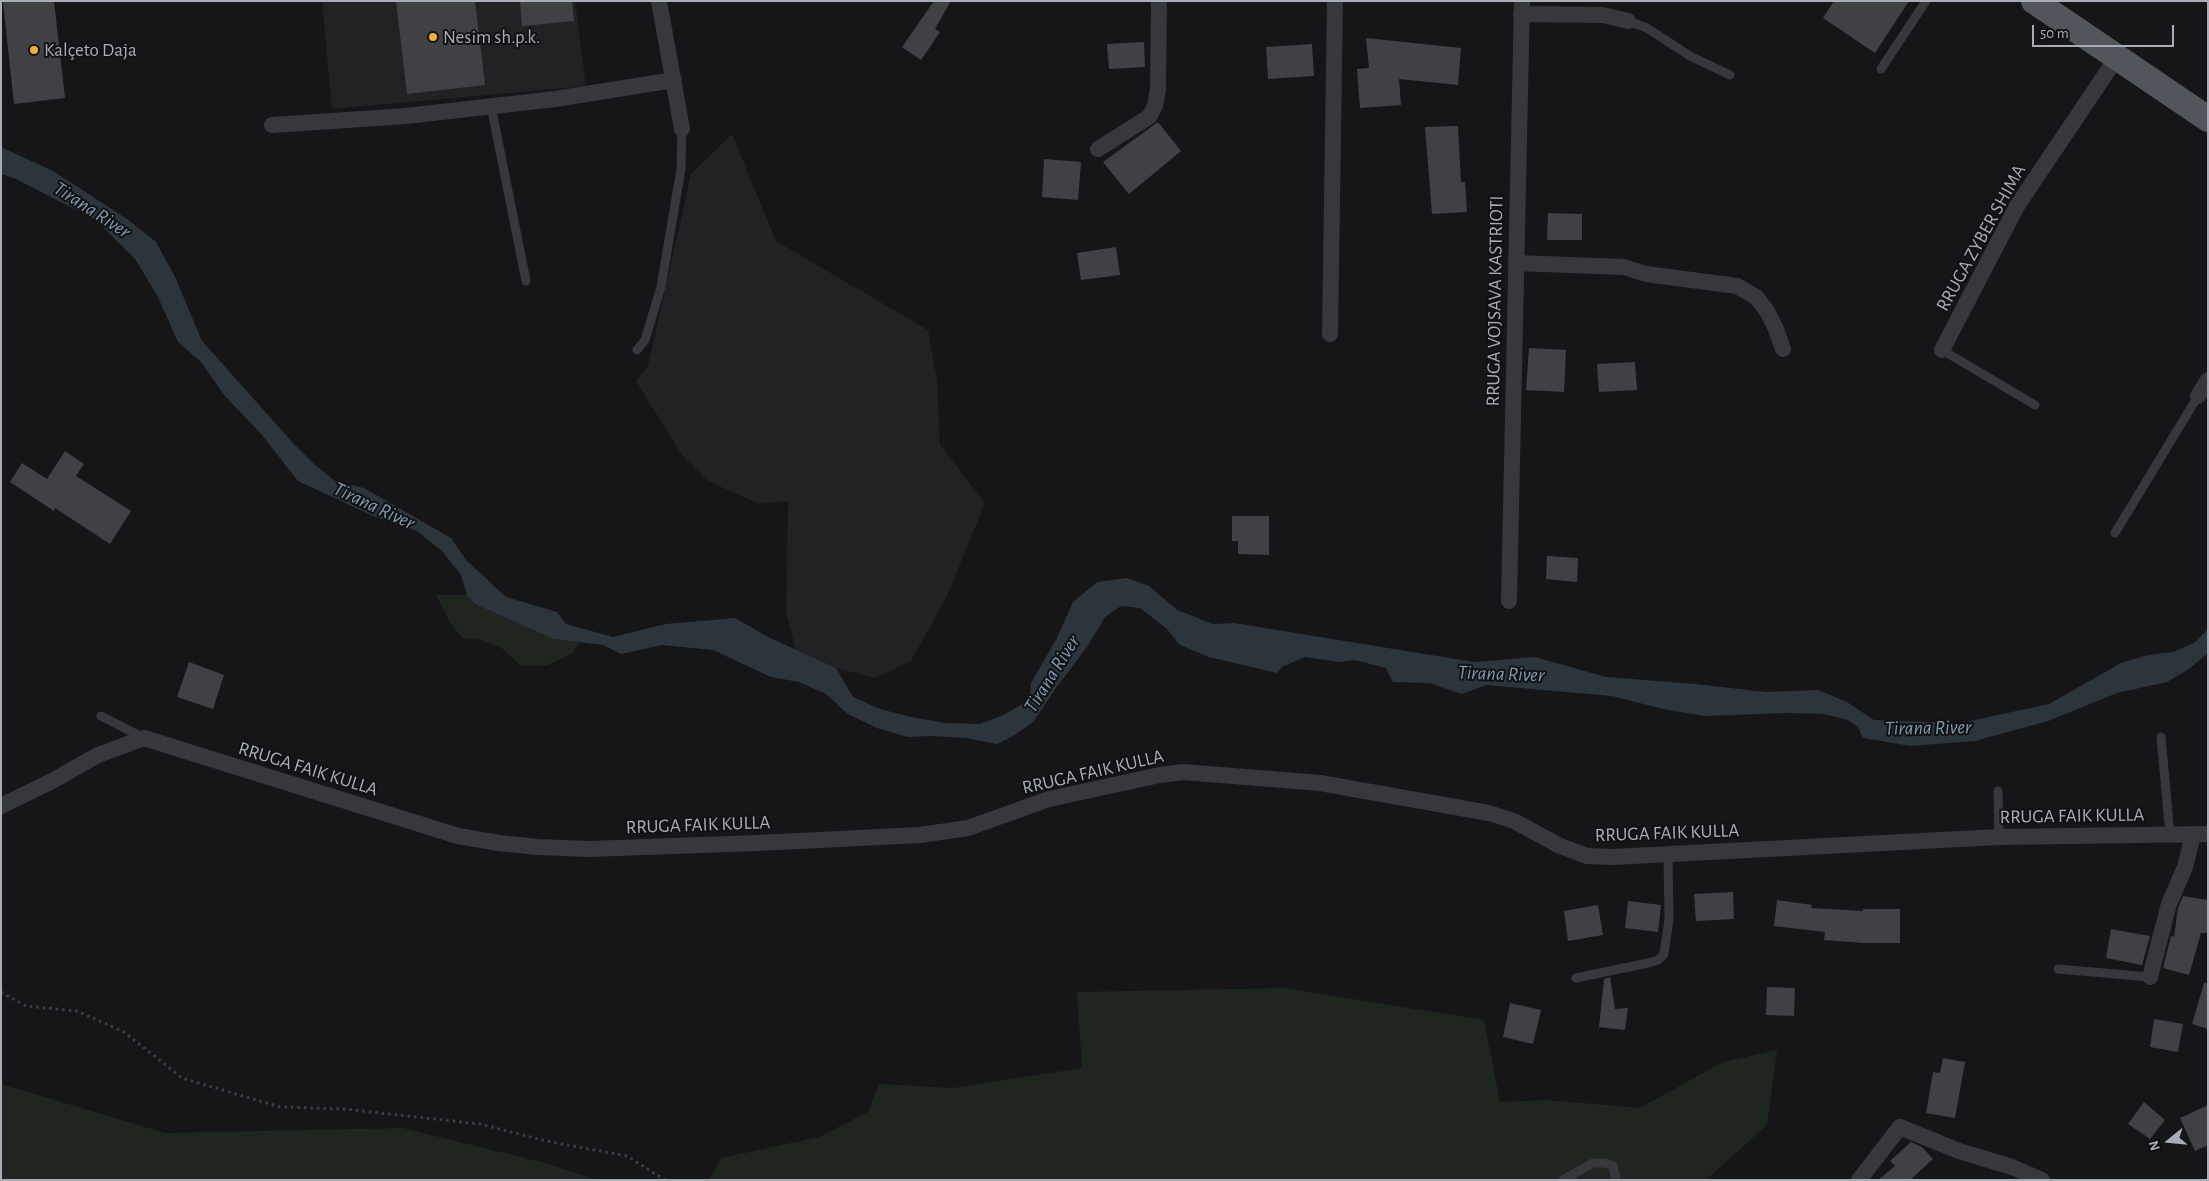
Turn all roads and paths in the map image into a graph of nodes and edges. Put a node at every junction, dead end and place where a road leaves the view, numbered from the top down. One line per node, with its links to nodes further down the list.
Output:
1 (659, 1): 11 (street)
2 (1159, 1): 16 (street)
3 (1335, 1): 19 (street)
4 (1926, 1): 9 (lane)
5 (2034, 1): 8 (main road)
6 (1521, 8): 7 (street); 17 (street, RRUGA VOJSAVA KASTRIOTI)
7 (1628, 21): 10 (lane)
8 (2117, 57): 13 (main road); 22 (street, RRUGA ZYBER SHIMA)
9 (1881, 69)
10 (1730, 75)
11 (674, 80): 12 (street); 15 (street)
12 (491, 106): 14 (street); 18 (lane)
13 (2208, 119)
14 (272, 126)
15 (682, 129): 21 (lane)
16 (1098, 149)
17 (1516, 263): 20 (street); 27 (street, RRUGA VOJSAVA KASTRIOTI)
18 (526, 281)
19 (1330, 334)
20 (1782, 349)
21 (637, 350)
22 (1942, 350): 25 (lane, RRUGA ZYBER SHIMA)
23 (2208, 380): 24 (street)
24 (2198, 396): 26 (lane)
25 (2035, 405)
26 (2115, 533)
27 (1509, 601)
28 (101, 716): 30 (lane, RRUGA FAIK KULLA)
29 (2161, 737): 34 (lane)
30 (144, 738): 32 (street); 36 (street, RRUGA FAIK KULLA)
31 (1998, 791): 35 (lane)
32 (1, 806)
33 (2200, 834): 34 (street, RRUGA FAIK KULLA); 38 (street)
34 (2170, 835): 35 (street, RRUGA FAIK KULLA)
35 (1999, 838): 36 (street, RRUGA FAIK KULLA)
36 (1668, 854): 39 (lane)
37 (2058, 969): 38 (lane)
38 (2150, 977)
39 (1576, 978)
40 (1, 992): 41 (path)
41 (665, 1180)
42 (1563, 1180): 43 (lane)
43 (1616, 1180)
44 (1859, 1180): 45 (street)
45 (2042, 1180)

